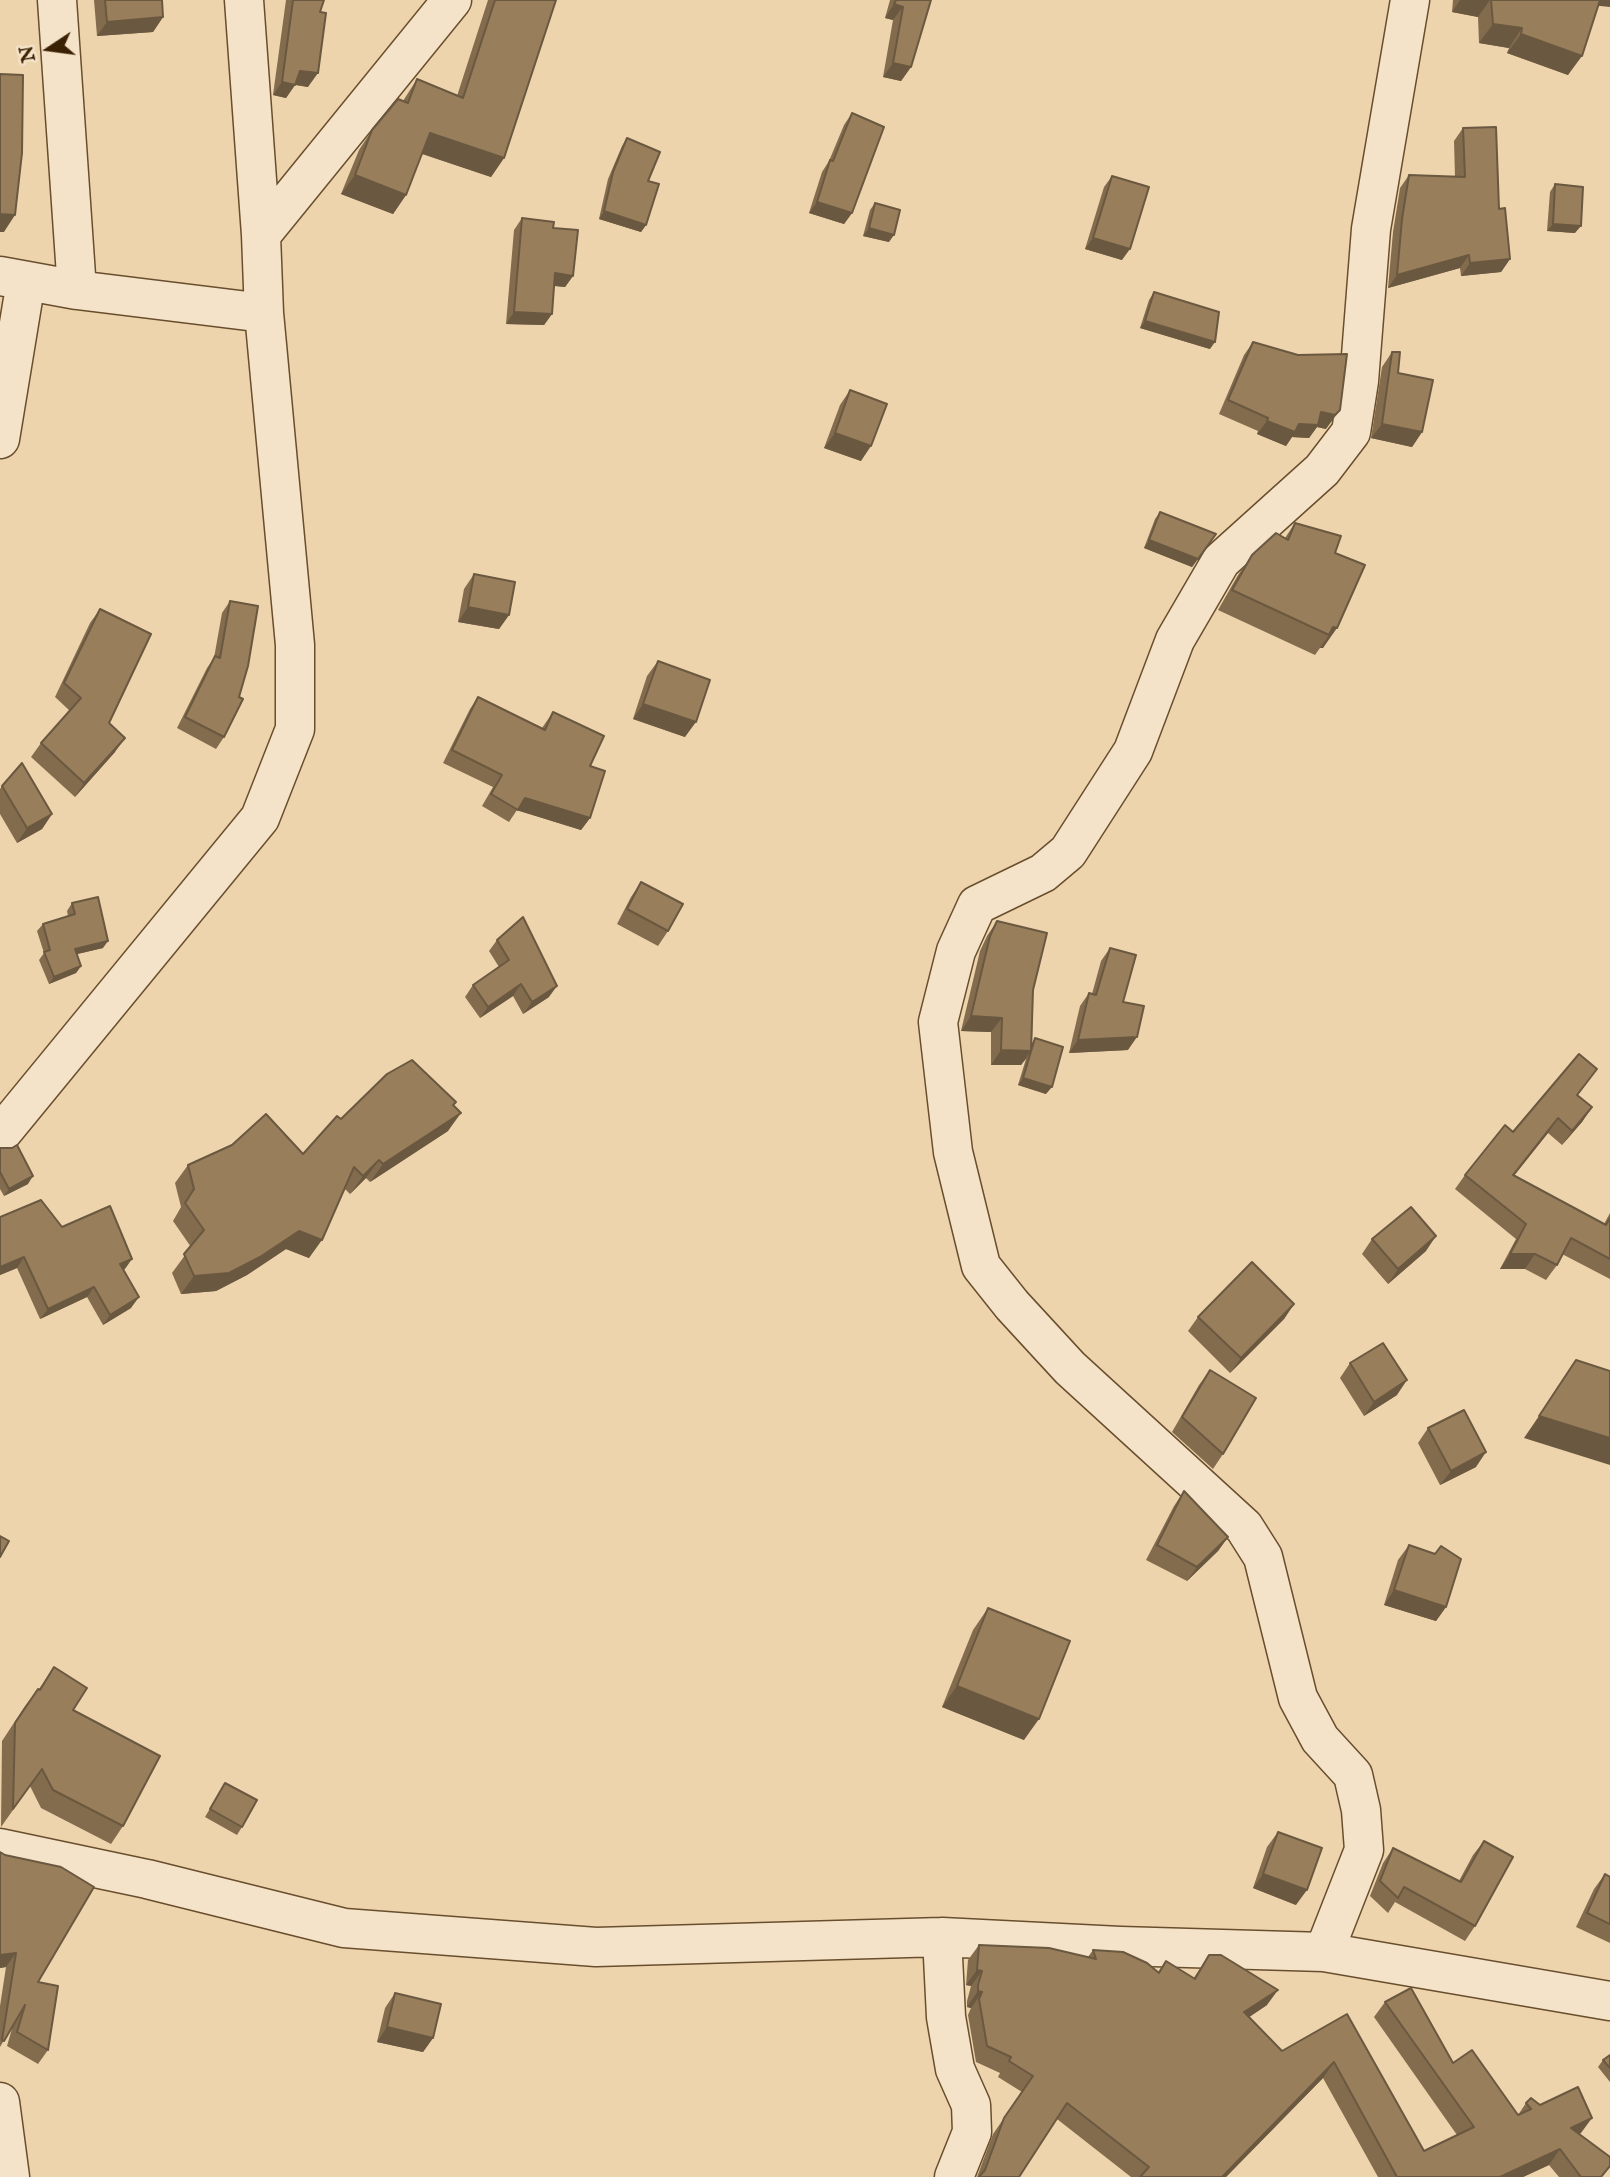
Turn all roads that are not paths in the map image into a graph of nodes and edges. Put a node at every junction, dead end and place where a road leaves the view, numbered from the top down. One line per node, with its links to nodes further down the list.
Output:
1 (57, 0): 7 (street)
2 (244, 0): 5 (street)
3 (452, 0): 5 (street)
4 (1410, 0): 13 (street)
5 (261, 235): 8 (street)
6 (13, 279): 7 (street); 9 (street)
7 (77, 290): 8 (street)
8 (264, 313): 10 (street)
9 (0, 439)
10 (0, 1135)
11 (0, 1848): 12 (street)
12 (942, 1937): 13 (street); 17 (street)
13 (1324, 1952): 14 (street)
14 (1610, 2001)
15 (0, 2102): 16 (street)
16 (10, 2177)
17 (954, 2177)

